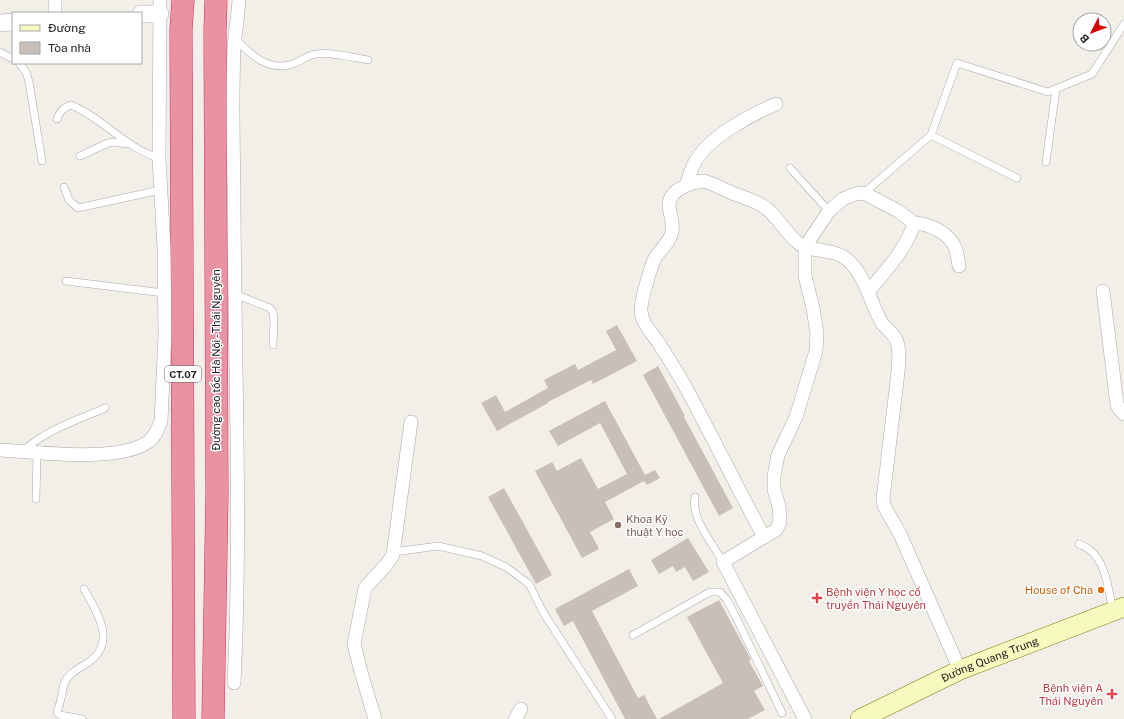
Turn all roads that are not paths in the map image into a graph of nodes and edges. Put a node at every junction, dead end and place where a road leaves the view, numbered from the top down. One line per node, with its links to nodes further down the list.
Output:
1 (55, 0): 6 (street)
2 (182, 0): 61 (highway, CT.07)
3 (216, 0): 62 (highway, Đường cao tốc Hà Nội - Thái Nguyên / CT.07)
4 (239, 0): 11 (street)
5 (160, 7): 7 (street); 22 (street)
6 (55, 12)
7 (142, 14)
8 (12, 22): 9 (street)
9 (0, 23)
10 (1124, 24): 16 (lane)
11 (235, 38): 14 (lane); 36 (street)
12 (0, 52): 13 (lane)
13 (12, 58)
14 (368, 60)
15 (20, 64): 23 (lane)
16 (1056, 89): 19 (lane); 24 (lane)
17 (776, 104): 27 (street)
18 (57, 119): 20 (lane)
19 (931, 135): 26 (lane); 30 (lane)
20 (129, 144): 21 (lane); 22 (lane)
21 (80, 156)
22 (159, 158): 29 (street)
23 (42, 161)
24 (1046, 162)
25 (790, 168): 31 (lane)
26 (1017, 178)
27 (686, 185): 33 (street); 49 (street)
28 (64, 187): 29 (lane)
29 (160, 190): 39 (street)
30 (864, 193): 31 (street); 32 (street)
31 (829, 211): 33 (street)
32 (914, 223): 34 (street); 38 (street)
33 (805, 247): 38 (street); 49 (street)
34 (958, 266)
35 (66, 280): 39 (lane)
36 (234, 291): 40 (lane); 57 (street)
37 (1103, 291): 42 (street)
38 (868, 292): 56 (street)
39 (164, 293): 46 (street)
40 (273, 345)
41 (105, 408): 45 (lane)
42 (1124, 414)
43 (411, 422): 51 (street)
44 (0, 450): 45 (street)
45 (22, 451): 46 (street)
46 (37, 452): 48 (lane)
47 (695, 497): 52 (lane)
48 (36, 499)
49 (764, 537): 52 (street)
50 (1079, 544): 54 (lane)
51 (394, 552): 63 (street); 64 (lane)
52 (723, 562): 65 (street)
53 (84, 589): 60 (lane)
54 (1119, 609): 56 (main road, Đường Quang Trung)
55 (633, 635): 58 (lane)
56 (960, 670): 59 (main road, Đường Quang Trung)
57 (234, 683)
58 (782, 713)
59 (870, 717)
60 (82, 719)
61 (184, 719)
62 (213, 719)
63 (375, 719)
64 (612, 719)
65 (805, 719)

